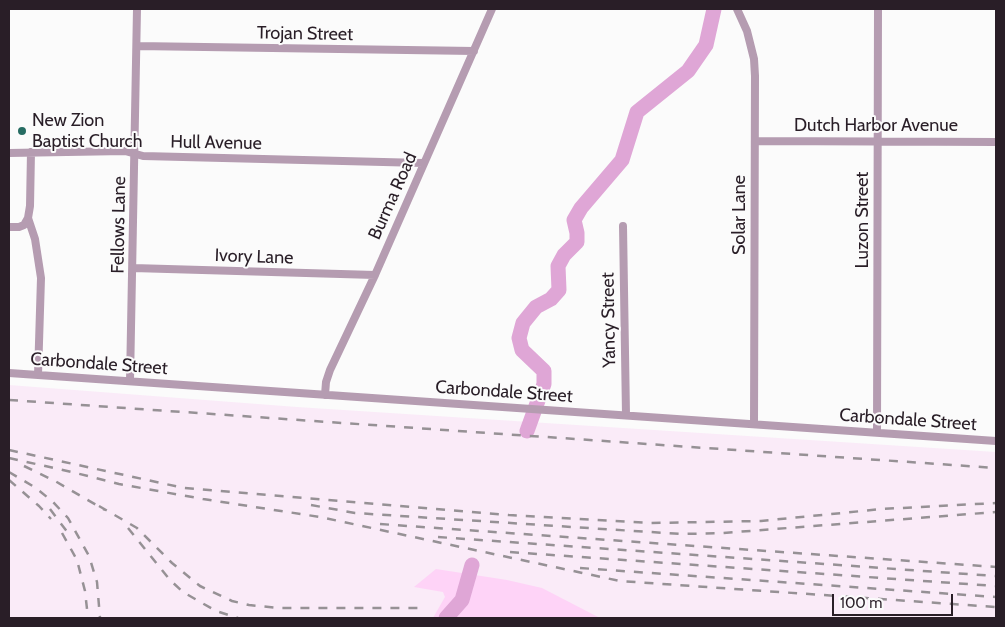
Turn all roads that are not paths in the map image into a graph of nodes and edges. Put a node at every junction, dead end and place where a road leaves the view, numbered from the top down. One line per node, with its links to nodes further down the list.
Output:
1 (137, 9): 5 (street, Fellows Lane)
2 (492, 9): 6 (street, Burma Road)
3 (737, 9): 7 (street, Solar Lane)
4 (878, 9): 8 (street, Luzon Street)
5 (137, 46): 6 (street, Trojan Street); 12 (street, Fellows Lane)
6 (474, 51): 13 (street, Burma Road)
7 (755, 141): 8 (street, Dutch Harbor Avenue); 24 (street, Solar Lane)
8 (878, 142): 9 (street, Dutch Harbor Avenue); 25 (street, Luzon Street)
9 (996, 142)
10 (30, 152): 11 (street, Hull Avenue); 12 (street, Hull Avenue); 14 (street)
11 (9, 153)
12 (135, 154): 13 (street, Hull Avenue); 17 (street, Fellows Lane)
13 (423, 163): 18 (street, Burma Road)
14 (28, 218): 16 (street); 20 (street)
15 (623, 226): 23 (street, Yancy Street)
16 (9, 227)
17 (133, 268): 18 (street, Ivory Lane); 21 (street, Fellows Lane)
18 (375, 275): 22 (street, Burma Road)
19 (9, 373): 20 (street, Carbondale Street)
20 (38, 375): 21 (street, Carbondale Street)
21 (130, 381): 22 (street, Carbondale Street)
22 (325, 395): 23 (street, Carbondale Street)
23 (626, 415): 24 (street, Carbondale Street)
24 (754, 424): 25 (street, Carbondale Street)
25 (877, 432): 26 (street, Carbondale Street)
26 (996, 441)

